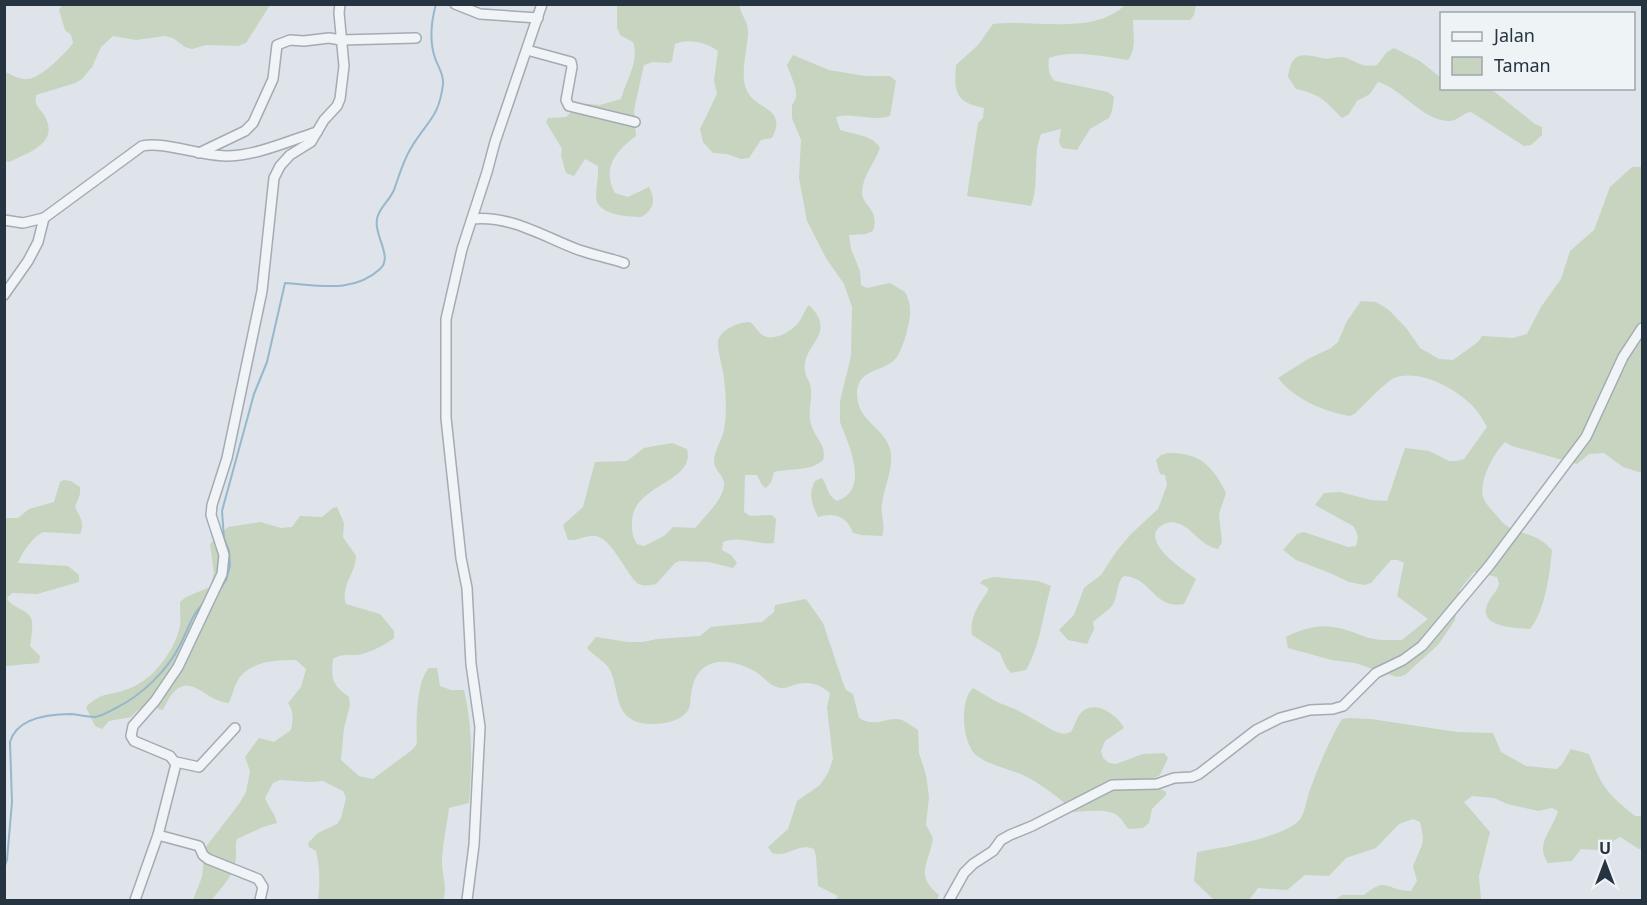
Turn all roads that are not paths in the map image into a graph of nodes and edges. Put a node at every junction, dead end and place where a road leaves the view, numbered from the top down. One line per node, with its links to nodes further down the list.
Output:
1 (340, 4): 6 (street)
2 (455, 4): 4 (street)
3 (542, 4): 4 (street)
4 (538, 18): 7 (street)
5 (416, 38): 6 (street)
6 (341, 40): 9 (street); 10 (street)
7 (527, 50): 8 (street); 12 (street)
8 (635, 122)
9 (317, 132): 10 (street); 18 (street)
10 (197, 154): 11 (street)
11 (44, 218): 13 (street); 15 (street)
12 (472, 219): 14 (street); 22 (street)
13 (4, 220)
14 (624, 263)
15 (4, 295)
16 (1642, 328): 23 (street)
17 (236, 728): 18 (street)
18 (176, 762): 19 (street)
19 (158, 835): 20 (street); 21 (street)
20 (135, 900)
21 (260, 900)
22 (467, 900)
23 (949, 900)

